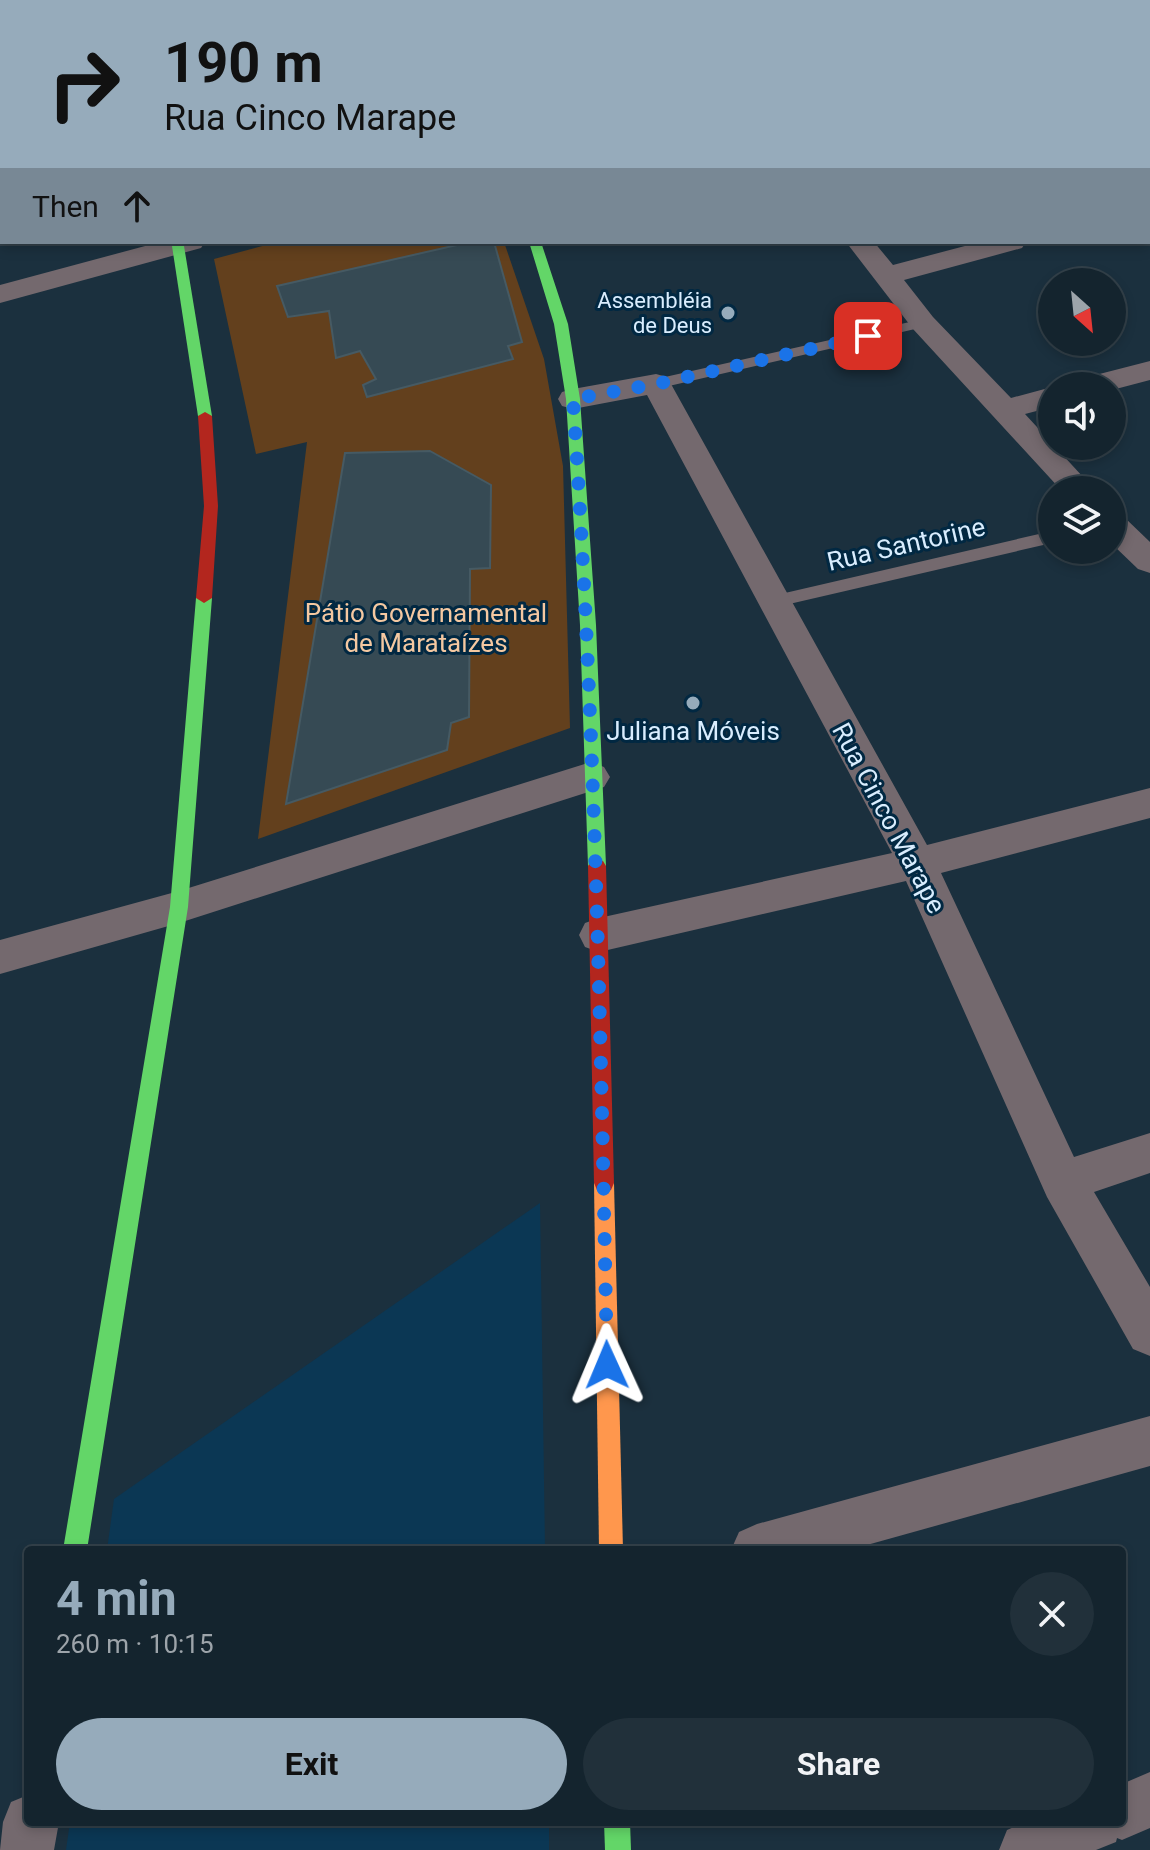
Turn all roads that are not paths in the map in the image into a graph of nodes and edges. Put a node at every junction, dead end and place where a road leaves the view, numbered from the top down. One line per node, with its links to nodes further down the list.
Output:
1 (184, 244): 6 (street); 22 (main road)
2 (536, 244): 11 (main road)
3 (861, 244): 5 (street)
4 (1005, 244): 5 (street)
5 (885, 276): 7 (street)
6 (0, 294)
7 (923, 323): 10 (lane); 13 (street)
8 (1150, 370): 9 (street)
9 (1126, 377)
10 (656, 384): 11 (street); 18 (street, Rua Cinco Marape)
11 (573, 399): 19 (main road)
12 (1038, 401): 13 (street)
13 (1003, 410): 14 (street)
14 (1066, 476)
15 (1126, 538): 17 (street)
16 (1038, 540): 18 (lane, Rua Santorine)
17 (1150, 561)
18 (772, 602): 21 (street, Rua Cinco Marape)
19 (591, 777): 22 (street); 23 (main road)
20 (1150, 803): 21 (street)
21 (917, 863): 23 (street); 26 (street, Rua Cinco Marape)
22 (179, 907): 24 (street); 29 (main road)
23 (599, 935): 30 (main road)
24 (0, 957)
25 (1150, 1153): 26 (street)
26 (1063, 1182): 27 (street, Rua Cinco Marape)
27 (1150, 1332)
28 (1150, 1441): 31 (street)
29 (76, 1546)
30 (611, 1546)
31 (771, 1546)
32 (1150, 1800): 33 (street)
33 (1126, 1810)
34 (30, 1826): 37 (street)
35 (617, 1826): 38 (main road)
36 (1086, 1826): 39 (street)
37 (26, 1850)
38 (618, 1850)
39 (1027, 1850)

